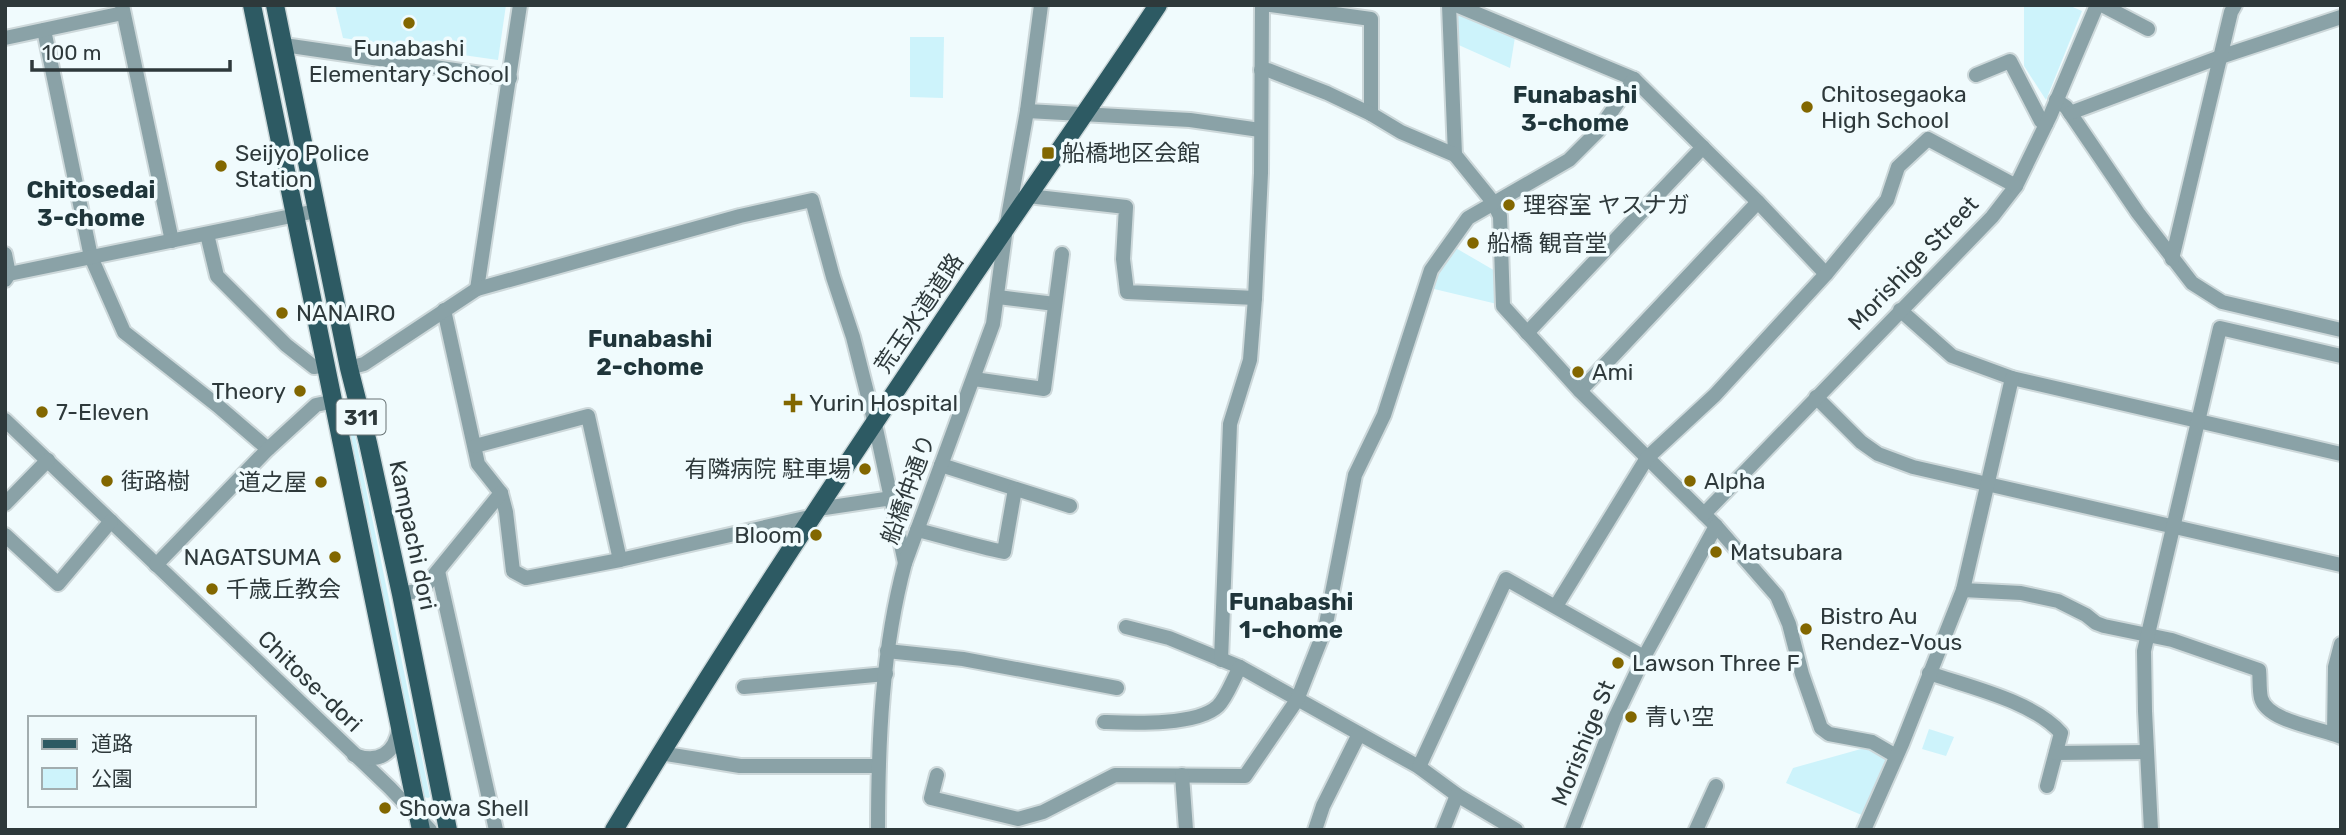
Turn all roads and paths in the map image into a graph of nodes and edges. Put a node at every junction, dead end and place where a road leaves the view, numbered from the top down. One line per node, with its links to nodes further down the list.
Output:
1 (252, 5): 38 (main road, 311)
2 (275, 5): 18 (main road, Kampachi dori / 311)
3 (520, 5): 22 (street)
4 (1041, 5): 25 (street, 船橋仲通り)
5 (1158, 5): 28 (main road, 荒玉水道道路)
6 (1262, 5): 20 (street)
7 (1270, 5): 27 (street)
8 (1449, 5): 32 (street)
9 (1456, 5): 23 (street)
10 (2096, 5): 24 (street, Morishige Street)
11 (2102, 5): 15 (street)
12 (2235, 5): 19 (street)
13 (123, 9): 16 (street); 41 (street)
14 (2341, 17): 19 (street)
15 (2148, 29)
16 (44, 30): 17 (street); 44 (street)
17 (5, 38)
18 (284, 45): 22 (street); 37 (main road, Kampachi dori / 311)
19 (2220, 57): 26 (street); 45 (street)
20 (1261, 70): 27 (street); 30 (street)
21 (1976, 75): 29 (street)
22 (510, 78): 48 (street)
23 (1634, 79): 31 (street); 35 (street)
24 (2056, 100): 26 (street); 29 (street, Morishige Street)
25 (1027, 111): 28 (street); 39 (street, 船橋仲通り)
26 (2070, 113): 45 (street)
27 (1371, 114): 32 (street)
28 (1085, 116): 30 (street); 34 (main road, 荒玉水道道路)
29 (2046, 124): 33 (street, Morishige Street)
30 (1260, 130): 50 (street)
31 (1703, 147): 36 (street); 55 (street)
32 (1455, 155): 35 (street)
33 (2016, 186): 46 (street); 53 (street, Morishige Street)
34 (1028, 196): 39 (main road, 荒玉水道道路); 50 (street)
35 (1493, 202): 55 (street); 105 (street)
36 (1758, 202): 46 (street); 61 (street)
37 (316, 211): 38 (street); 58 (main road, Kampachi dori / 311)
38 (296, 216): 40 (street); 57 (main road, 311)
39 (1006, 228): 49 (street, 船橋仲通り); 66 (main road, 荒玉水道道路)
40 (207, 234): 41 (street); 57 (street)
41 (172, 241): 44 (street)
42 (5, 254): 47 (street)
43 (1062, 254): 51 (street)
44 (91, 257): 47 (street); 68 (street)
45 (2172, 259): 54 (street)
46 (1826, 274): 70 (street)
47 (7, 277)
48 (477, 289): 52 (street); 66 (street)
49 (998, 297): 51 (street); 60 (street, 船橋仲通り)
50 (1255, 298): 99 (street)
51 (1055, 304): 60 (street)
52 (444, 310): 58 (street); 67 (street)
53 (1900, 310): 59 (street); 62 (street, Morishige Street)
54 (2341, 330)
55 (1527, 333): 61 (street)
56 (2341, 356): 65 (street)
57 (327, 365): 63 (main road, 311)
58 (349, 368): 92 (main road, Kampachi dori / 311)
59 (2012, 377): 65 (street); 73 (street)
60 (974, 379): 72 (street, 船橋仲通り)
61 (1580, 391): 70 (street)
62 (1816, 397): 73 (street); 80 (street, Morishige Street)
63 (334, 401): 68 (street); 106 (main road, 311)
64 (5, 419): 71 (street, Chitose-dori)
65 (2198, 422): 69 (street); 83 (street)
66 (875, 424): 76 (street); 79 (main road, 荒玉水道道路)
67 (475, 446): 75 (street); 86 (street)
68 (268, 449): 88 (street)
69 (2341, 454)
70 (1647, 458): 80 (street); 93 (street)
71 (48, 460): 77 (street); 81 (street, Chitose-dori)
72 (941, 465): 74 (street); 84 (street, 船橋仲通り)
73 (1988, 483): 83 (street); 91 (street)
74 (1015, 489): 78 (street); 84 (street)
75 (501, 493): 86 (street); 90 (street)
76 (891, 498): 79 (street); 87 (street)
77 (5, 504)
78 (1070, 506)
79 (816, 513): 86 (street); 111 (main road, 荒玉水道道路)
80 (1704, 514): 82 (street)
81 (111, 521): 85 (street); 88 (street, Chitose-dori)
82 (1716, 526): 98 (street, Morishige St); 114 (street)
83 (2172, 526): 89 (street); 95 (street)
84 (917, 530): 87 (street, 船橋仲通り)
85 (5, 536)
86 (620, 561)
87 (905, 563): 97 (street, 船橋仲通り)
88 (156, 565): 113 (street, Chitose-dori)
89 (2341, 565)
90 (438, 571): 92 (street); 124 (street)
91 (1963, 590): 95 (street); 101 (street)
92 (401, 594): 123 (main road, Kampachi dori / 311)
93 (1556, 606): 98 (street); 116 (street)
94 (1126, 627): 99 (street)
95 (2148, 635): 109 (street); 110 (street)
96 (2341, 644): 109 (street)
97 (887, 651): 102 (street, 船橋仲通り); 104 (street)
98 (1644, 657): 131 (street, Morishige St)
99 (1221, 660): 100 (street)
100 (1240, 667): 105 (street); 107 (street)
101 (1929, 673): 112 (street); 114 (street)
102 (886, 674): 103 (street); 115 (street, 船橋仲通り)
103 (744, 687)
104 (1117, 688)
105 (1297, 700): 108 (street); 118 (street)
106 (400, 722): 113 (street); 122 (main road, 311)
107 (1104, 722)
108 (1359, 734): 116 (street); 128 (street)
109 (2337, 735)
110 (2147, 752): 112 (street); 134 (street)
111 (660, 753): 115 (street); 125 (main road, 荒玉水道道路)
112 (2056, 753): 120 (street)
113 (353, 755): 122 (street, Chitose-dori)
114 (1896, 756): 133 (street)
115 (878, 765): 126 (street, 船橋仲通り)
116 (1419, 767): 121 (street)
117 (937, 775): 118 (street)
118 (1182, 775): 127 (street)
119 (1716, 786): 132 (street)
120 (2047, 786)
121 (1457, 795): 129 (street); 130 (street)
122 (423, 826)
123 (448, 830)
124 (496, 830)
125 (614, 830)
126 (878, 830)
127 (1186, 830)
128 (1315, 830)
129 (1443, 830)
130 (1516, 830)
131 (1573, 830)
132 (1696, 830)
133 (1864, 830)
134 (2151, 830)

